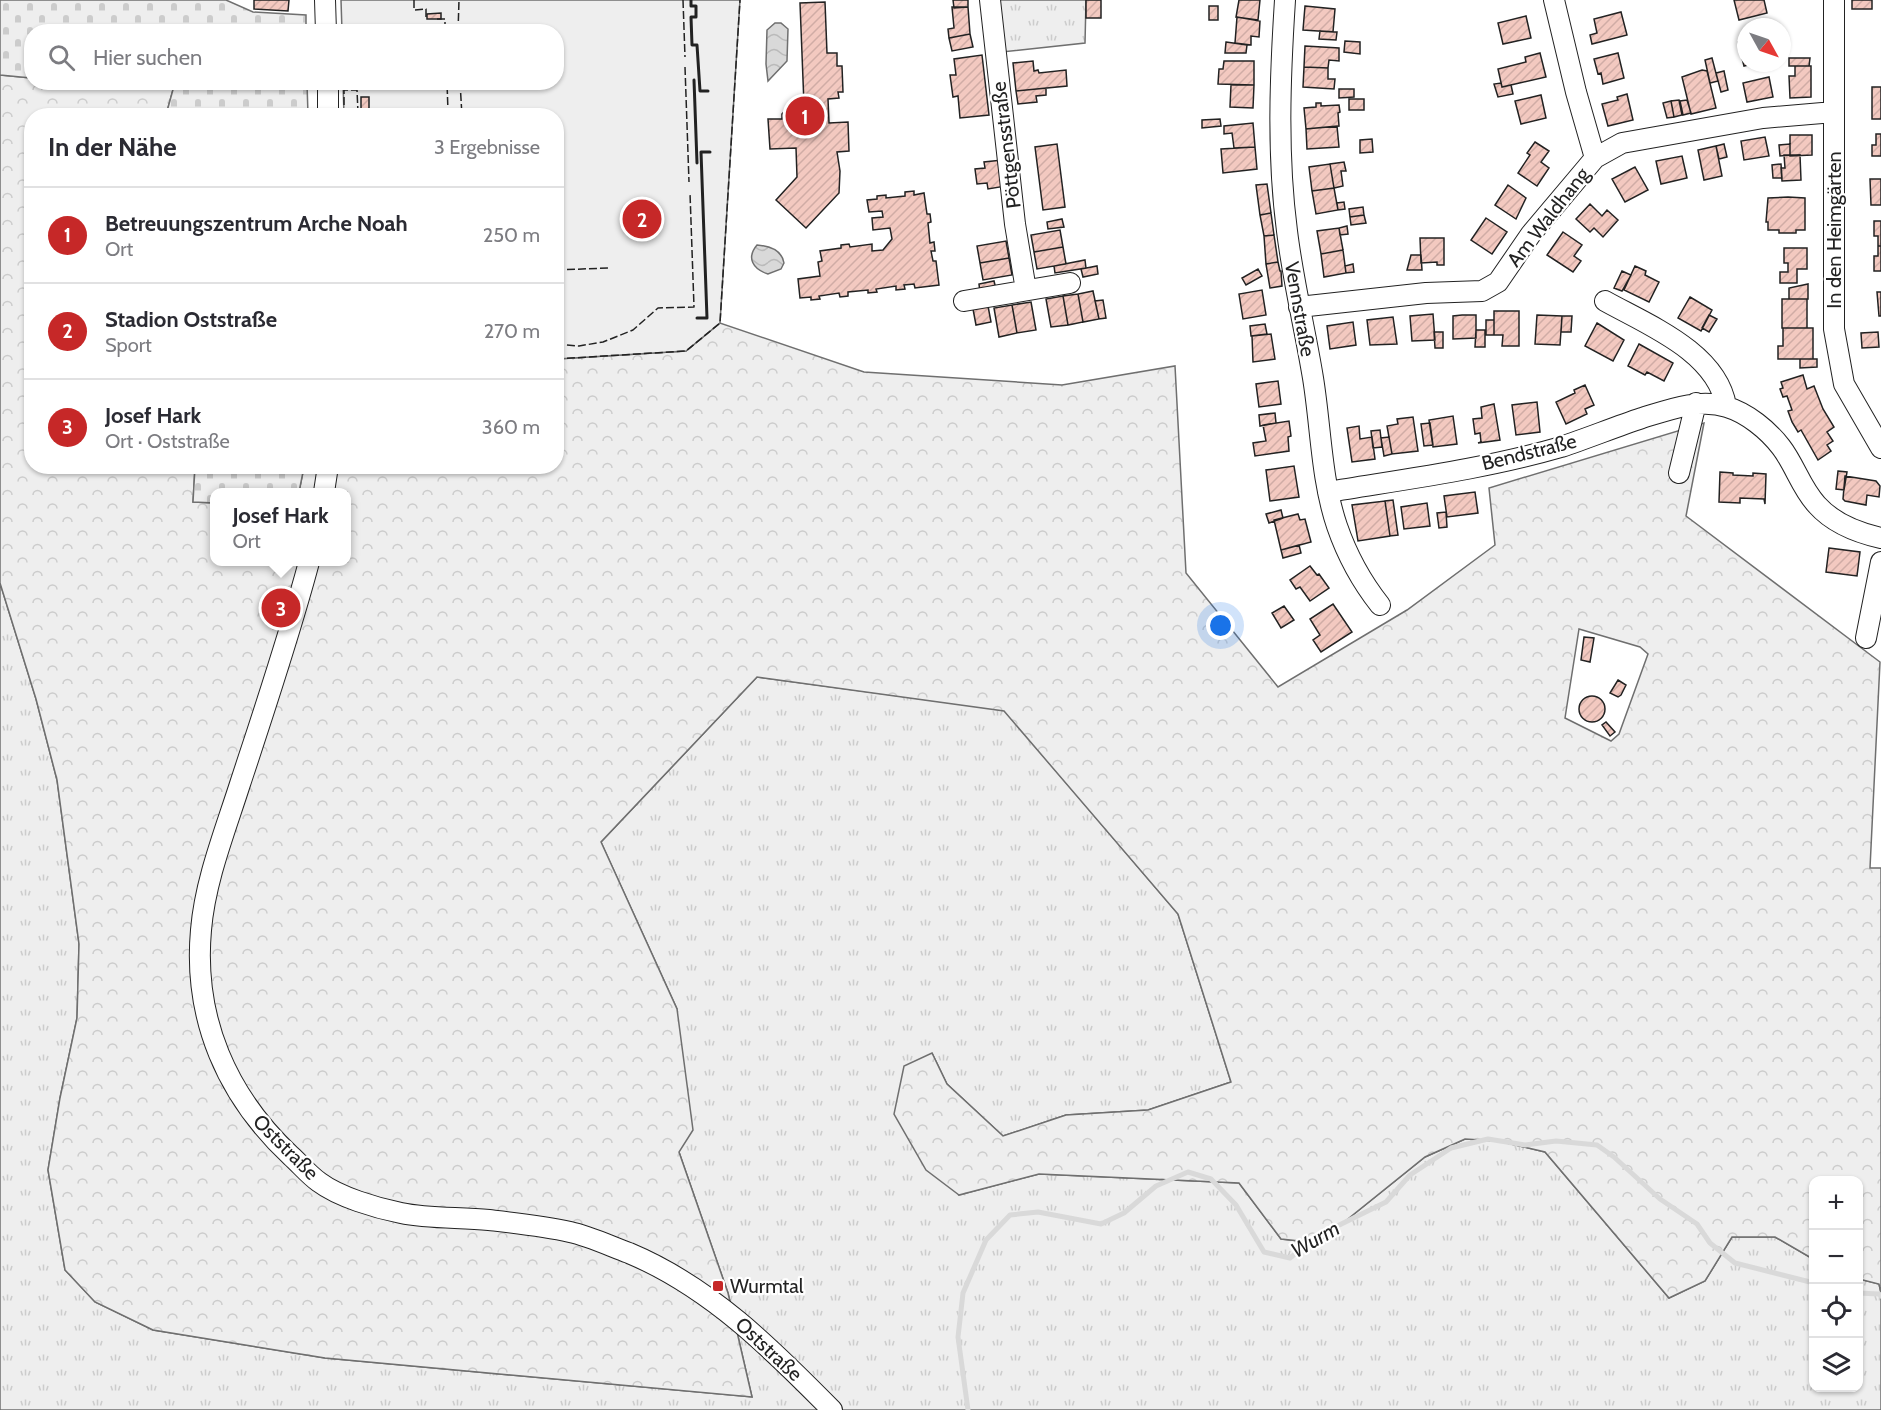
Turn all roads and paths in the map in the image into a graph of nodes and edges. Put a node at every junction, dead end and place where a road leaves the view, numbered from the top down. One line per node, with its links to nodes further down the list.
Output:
1 (325, 0): 6 (street)
2 (990, 0): 12 (street, Pöttgensstraße)
3 (1285, 0): 15 (street, Vennstraße)
4 (1554, 0): 10 (street)
5 (1834, 0): 9 (street, In den Heimgärten)
6 (326, 24)
7 (328, 90): 8 (street)
8 (328, 108)
9 (1834, 112): 10 (street, Am Waldhang); 18 (street, In den Heimgärten)
10 (1595, 158): 15 (street, Am Waldhang)
11 (1070, 283): 12 (street)
12 (1026, 290): 13 (street)
13 (964, 301)
14 (1605, 301): 17 (street)
15 (1299, 307): 20 (street, Vennstraße)
16 (1696, 403): 17 (street, Bendstraße); 19 (street); 20 (street, Bendstraße)
17 (1726, 406): 21 (street, Bendstraße)
18 (1881, 448)
19 (1679, 473)
20 (1328, 492): 24 (street, Vennstraße)
21 (1881, 538)
22 (1881, 562): 25 (street)
23 (308, 566): 26 (street, Oststraße)
24 (1380, 605)
25 (1866, 638)
26 (832, 1410)

